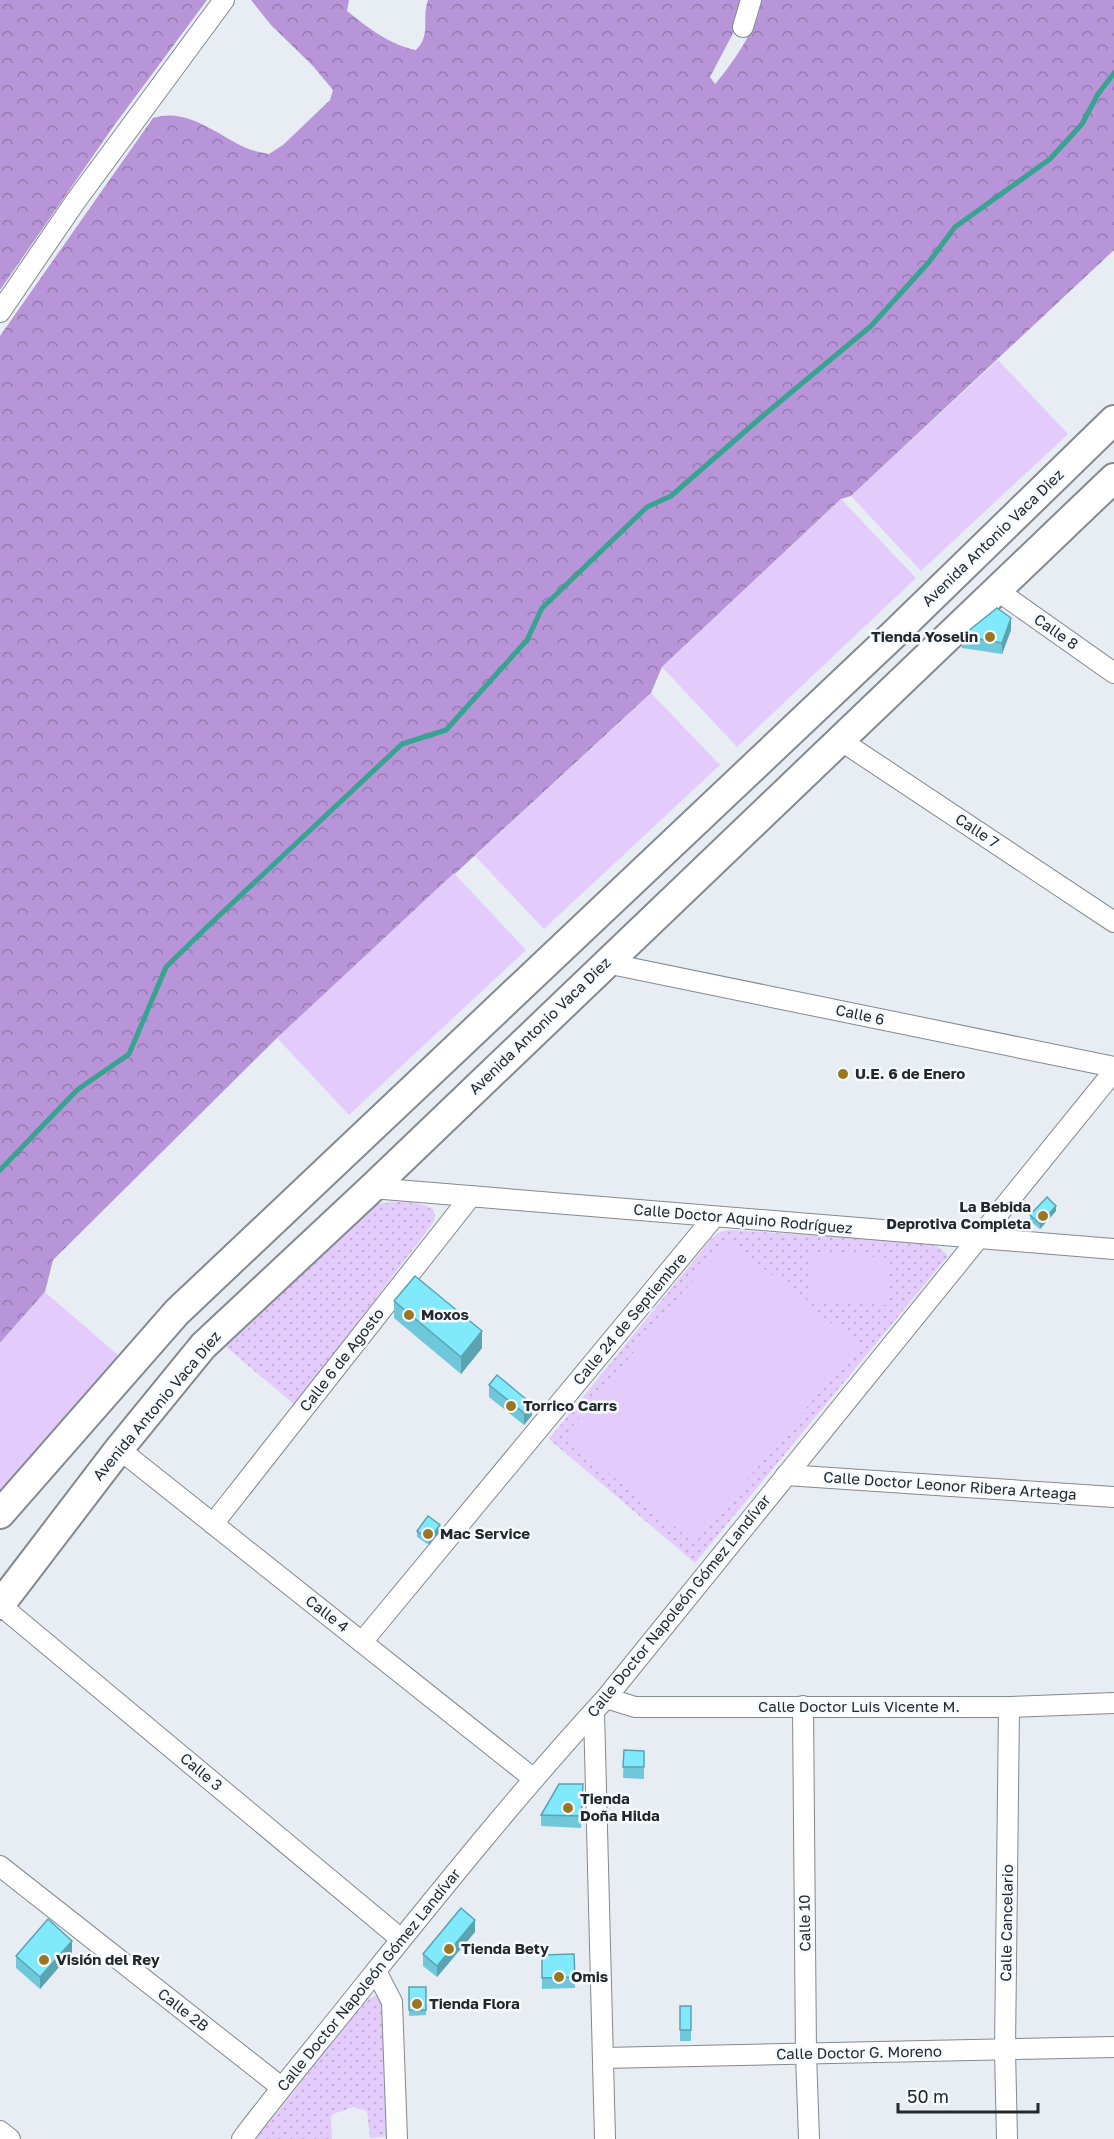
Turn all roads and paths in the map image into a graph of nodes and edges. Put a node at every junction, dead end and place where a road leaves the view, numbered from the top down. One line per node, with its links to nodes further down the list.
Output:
1 (224, 0): 4 (street)
2 (751, 0): 3 (street)
3 (743, 27)
4 (0, 312)
5 (1114, 420): 8 (highway, Avenida Antonio Vaca Diez)
6 (1114, 478): 7 (highway, Avenida Antonio Vaca Diez)
7 (998, 591): 9 (street, Calle 8); 10 (highway, Avenida Antonio Vaca Diez)
8 (893, 635): 10 (highway); 22 (highway, Avenida Antonio Vaca Diez)
9 (1114, 673)
10 (840, 740): 11 (street, Calle 7); 12 (highway, Avenida Antonio Vaca Diez)
11 (1114, 922)
12 (606, 963): 13 (street, Calle 6); 14 (highway, Avenida Antonio Vaca Diez)
13 (1114, 1069): 17 (street, Calle Doctor Napoleón Gómez Landívar)
14 (372, 1188): 15 (street, Calle Doctor Aquino Rodríguez); 19 (highway, Avenida Antonio Vaca Diez)
15 (471, 1196): 16 (street, Calle Doctor Aquino Rodríguez); 23 (street, Calle 6 de Agosto)
16 (714, 1217): 17 (street, Calle Doctor Aquino Rodríguez); 25 (street, Calle 24 de Septiembre)
17 (976, 1239): 18 (street, Calle Doctor Aquino Rodríguez); 20 (street, Calle Doctor Napoleón Gómez Landívar)
18 (1114, 1249)
19 (119, 1449): 23 (street, Calle 4); 24 (highway, Avenida Antonio Vaca Diez)
20 (786, 1475): 21 (street, Calle Doctor Leonor Ribera Arteaga); 27 (street, Calle Doctor Napoleón Gómez Landívar)
21 (1114, 1497)
22 (0, 1514)
23 (213, 1524): 25 (street, Calle 4)
24 (0, 1605): 32 (street, Calle 3)
25 (362, 1642): 30 (street, Calle 4)
26 (1114, 1703): 29 (street, Calle Doctor Luis Vicente M.)
27 (600, 1705): 28 (street, Calle Doctor Luis Vicente M.); 30 (street, Calle Doctor Napoleón Gómez Landívar); 37 (street)
28 (802, 1706): 29 (street, Calle Doctor Luis Vicente M.); 36 (street, Calle 10)
29 (1009, 1707): 35 (street, Calle Cancelario)
30 (534, 1779): 32 (street, Calle Doctor Napoleón Gómez Landívar)
31 (0, 1866): 38 (street, Calle 2B)
32 (401, 1939): 33 (street, Calle Doctor Napoleón Gómez Landívar)
33 (376, 1971): 38 (street, Calle Doctor Napoleón Gómez Landívar); 42 (street)
34 (1114, 2047): 35 (street, Calle Doctor G. Moreno)
35 (1005, 2050): 36 (street, Calle Doctor G. Moreno); 45 (street, Calle Cancelario)
36 (806, 2054): 37 (street, Calle Doctor G. Moreno); 44 (street, Calle 10)
37 (603, 2058): 43 (street)
38 (281, 2087): 41 (street, Calle Doctor Napoleón Gómez Landívar)
39 (0, 2131): 40 (street)
40 (10, 2139)
41 (242, 2139)
42 (397, 2139)
43 (605, 2139)
44 (809, 2139)
45 (1007, 2139)

